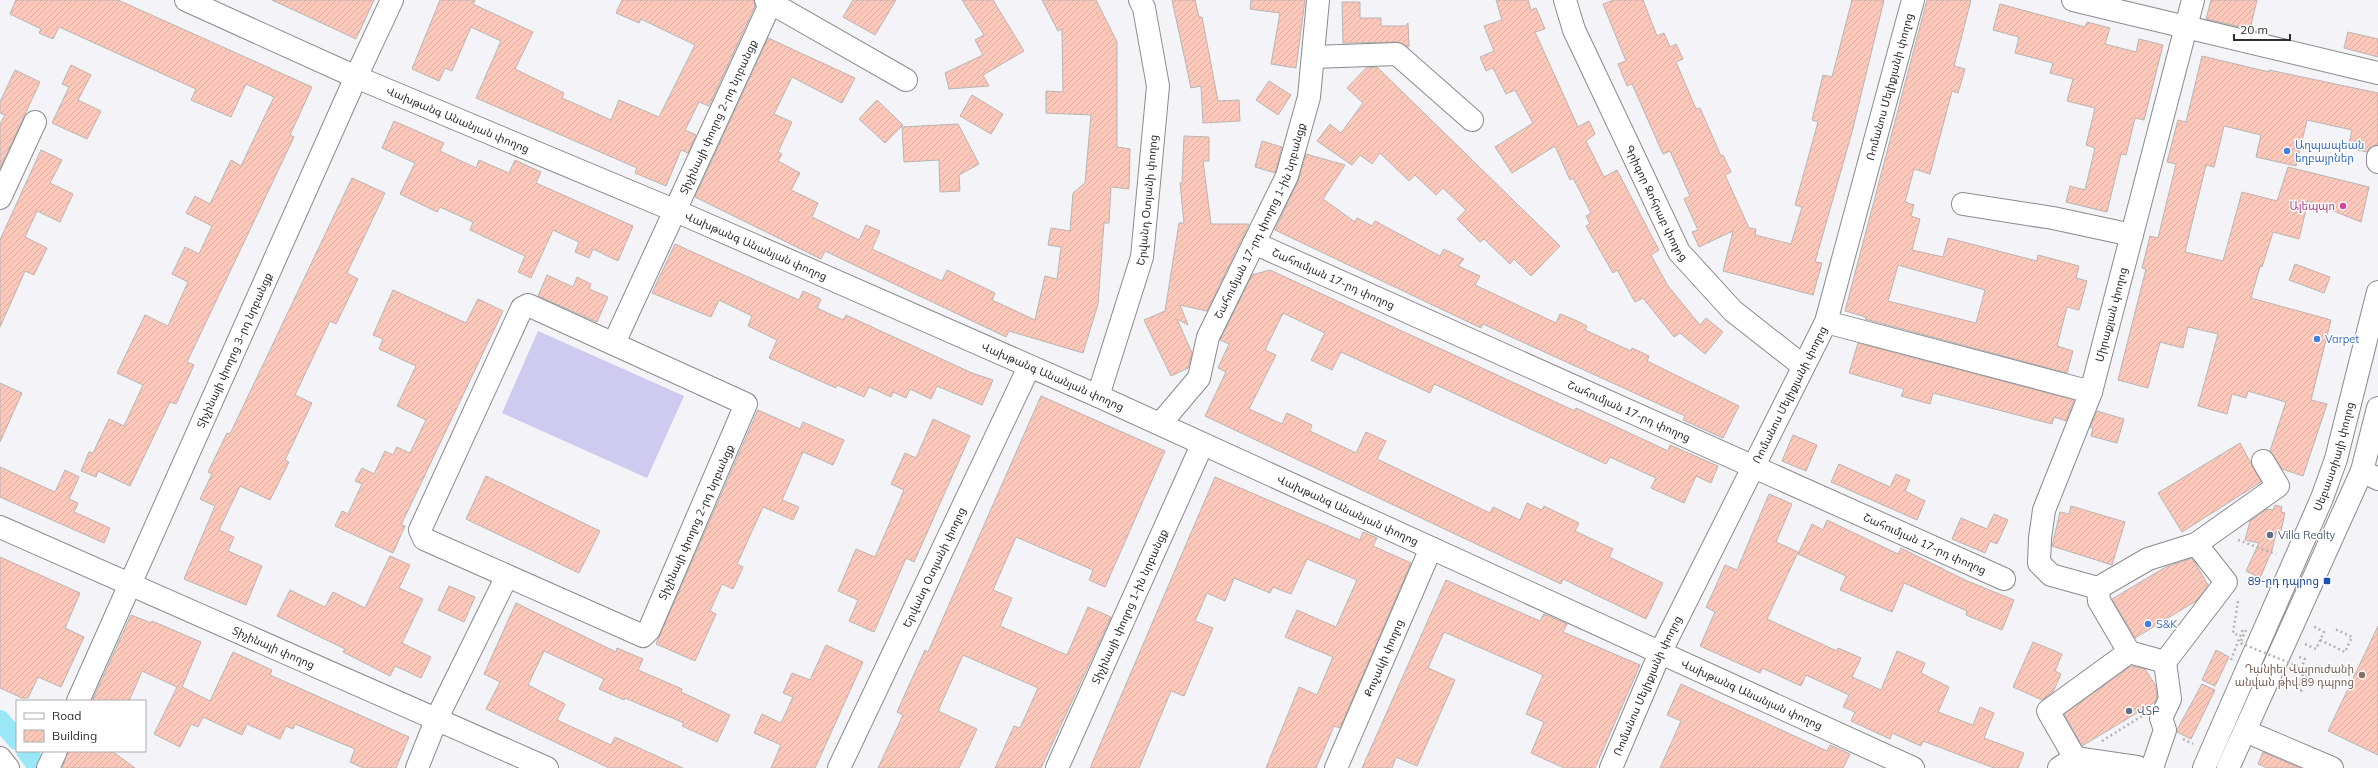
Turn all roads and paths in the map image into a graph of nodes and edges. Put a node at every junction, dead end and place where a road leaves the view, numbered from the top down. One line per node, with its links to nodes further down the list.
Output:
1 (186, 0): 13 (street, Վախթանգ Անանյան փողոց)
2 (392, 0): 13 (street, Տիչինայի փողոց 3-րդ նրբանցք)
3 (1140, 0): 30 (street, Երվանդ Օտյանի փողոց)
4 (1318, 0): 11 (street, Շահումյան 17-րդ փողոց 1-ին նրբանցք)
5 (1565, 0): 27 (street, Գրիգոր Զոհրաբ փողոց)
6 (1913, 0): 25 (street, Ռոմանոս Մելիքյանի փողոց)
7 (2073, 0): 10 (street)
8 (2193, 0): 10 (street, Միրաքյան փողոց)
9 (769, 1): 14 (street); 21 (street, Տիչինայի փողոց 2-րդ նրբանցք)
10 (2186, 27): 12 (street); 22 (street, Միրաքյան փողոց)
11 (1313, 57): 15 (street); 23 (street, Շահումյան 17-րդ փողոց 1-ին նրբանցք)
12 (2378, 73)
13 (356, 78): 21 (street, Վախթանգ Անանյան փողոց); 47 (street, Տիչինայի փողոց 3-րդ նրբանցք)
14 (906, 80)
15 (1472, 120)
16 (35, 122): 19 (street)
17 (2378, 157): 18 (street)
18 (2378, 162)
19 (0, 198)
20 (1963, 204): 22 (street)
21 (676, 211): 26 (street, Տիչինայի փողոց 2-րդ նրբանցք); 28 (street, Վախթանգ Անանյան փողոց)
22 (2132, 235): 29 (street, Միրաքյան փողոց)
23 (1254, 243): 32 (street, Շահումյան 17-րդ փողոց 1-ին նրբանցք); 35 (street, Շահումյան 17-րդ փողոց)
24 (2378, 292): 37 (street, Սեբաստիայի փողոց)
25 (1826, 322): 27 (street, Ռոմանոս Մելիքյանի փողոց); 29 (street)
26 (614, 343): 44 (street, Տիչինայի փողոց 2-րդ նրբանցք); 44 (street, Տիչինայի փողոց 2-րդ նրբանցք)
27 (1803, 366): 35 (street, Ռոմանոս Մելիքյանի փողոց)
28 (1029, 367): 30 (street, Վախթանգ Անանյան փողոց); 69 (street, Երվանդ Օտյանի փողոց)
29 (2091, 392): 48 (street, Միրաքյան փողոց)
30 (1098, 396): 32 (street, Վախթանգ Անանյան փողոց)
31 (2378, 408): 36 (street)
32 (1160, 424): 33 (street, Վախթանգ Անանյան փողոց)
33 (1202, 445): 42 (street, Վախթանգ Անանյան փողոց); 70 (street, Տիչինայի փողոց 1-ին նրբանցք)
34 (2263, 461): 40 (street)
35 (1752, 467): 45 (street, Շահումյան 17-րդ փողոց); 55 (street, Ռոմանոս Մելիքյանի փողոց)
36 (2370, 475): 38 (street)
37 (2322, 498): 38 (street); 74 (street, Սեբաստիայի փողոց)
38 (2346, 506): 62 (street)
39 (0, 526): 47 (street, Տիչինայի փողոց)
40 (2214, 531): 41 (street); 43 (path)
41 (2196, 544): 46 (street); 48 (street)
42 (1431, 548): 55 (street, Վախթանգ Անանյան փողոց); 71 (street, Քուչակի փողոց)
43 (2277, 555)
44 (507, 576): 61 (street)
45 (2004, 579)
46 (2226, 582): 51 (path); 58 (street)
47 (129, 583): 59 (street, Տիչինայի փողոց 3-րդ նրբանցք); 61 (street, Տիչինայի փողոց)
48 (2098, 588): 54 (street)
49 (2312, 626): 52 (path)
50 (2335, 629): 52 (path)
51 (2248, 640)
52 (2320, 640): 53 (path)
53 (2305, 644)
54 (2129, 652): 58 (street); 64 (street)
55 (1660, 654): 65 (street, Վախթանգ Անանյան փողոց); 72 (street, Ռոմանոս Մելիքյանի փողոց)
56 (2305, 659): 57 (path, bridge)
57 (2231, 660)
58 (2165, 662): 60 (street)
59 (78, 700)
60 (2165, 708): 64 (path); 73 (street)
61 (437, 718): 67 (street); 68 (street, Տիչինայի փողոց)
62 (2245, 730): 75 (street); 76 (street)
63 (0, 758): 66 (street)
64 (2067, 763): 73 (street)
65 (1903, 766)
66 (8, 768)
67 (417, 768)
68 (547, 768)
69 (839, 768)
70 (1057, 768)
71 (1336, 768)
72 (1611, 768)
73 (2142, 768)
74 (2204, 768)
75 (2228, 768)
76 (2332, 768)

